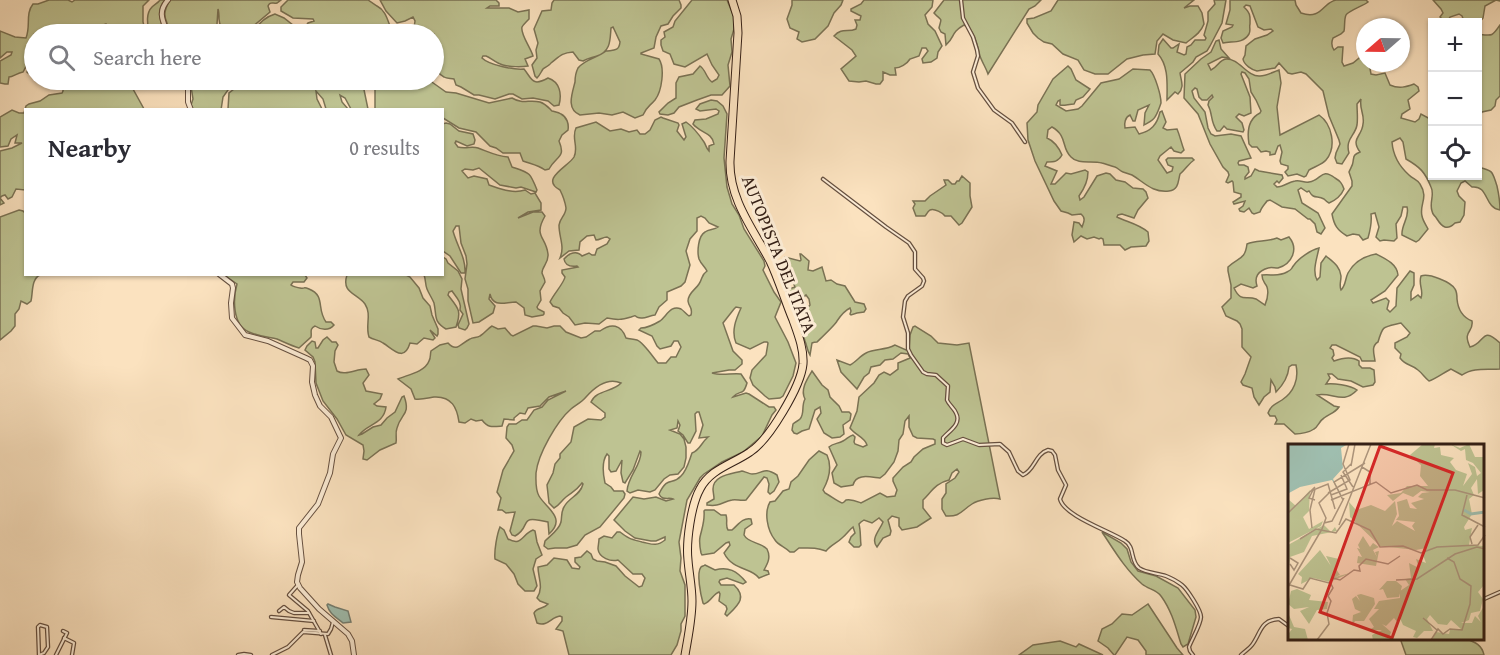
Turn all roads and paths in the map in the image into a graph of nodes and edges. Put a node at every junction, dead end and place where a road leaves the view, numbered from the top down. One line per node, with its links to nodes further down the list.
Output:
1 (168, 0): 4 (street)
2 (731, 0): 34 (highway, AUTOPISTA DEL ITATA)
3 (961, 0): 7 (street)
4 (164, 24)
5 (188, 90): 6 (street)
6 (190, 108)
7 (1025, 142)
8 (824, 179): 35 (street)
9 (222, 276): 10 (street)
10 (298, 585): 15 (street); 19 (street)
11 (1500, 592): 12 (street)
12 (1485, 599)
13 (279, 611): 14 (street)
14 (289, 611): 15 (street); 17 (street)
15 (309, 613): 18 (street)
16 (271, 617): 17 (street)
17 (289, 618): 18 (street)
18 (314, 621): 23 (street)
19 (333, 622): 23 (street); 33 (street)
20 (1288, 626): 36 (street)
21 (304, 630): 23 (street)
22 (63, 631): 24 (street)
23 (322, 634): 31 (street); 32 (street)
24 (64, 638): 27 (street); 28 (street)
25 (41, 654): 25 (street); 26 (street)
26 (48, 655)
27 (56, 655)
28 (72, 655)
29 (238, 655): 30 (street)
30 (251, 655)
31 (272, 655)
32 (331, 655)
33 (354, 655)
34 (684, 655)
35 (1193, 655)
36 (1241, 655)

